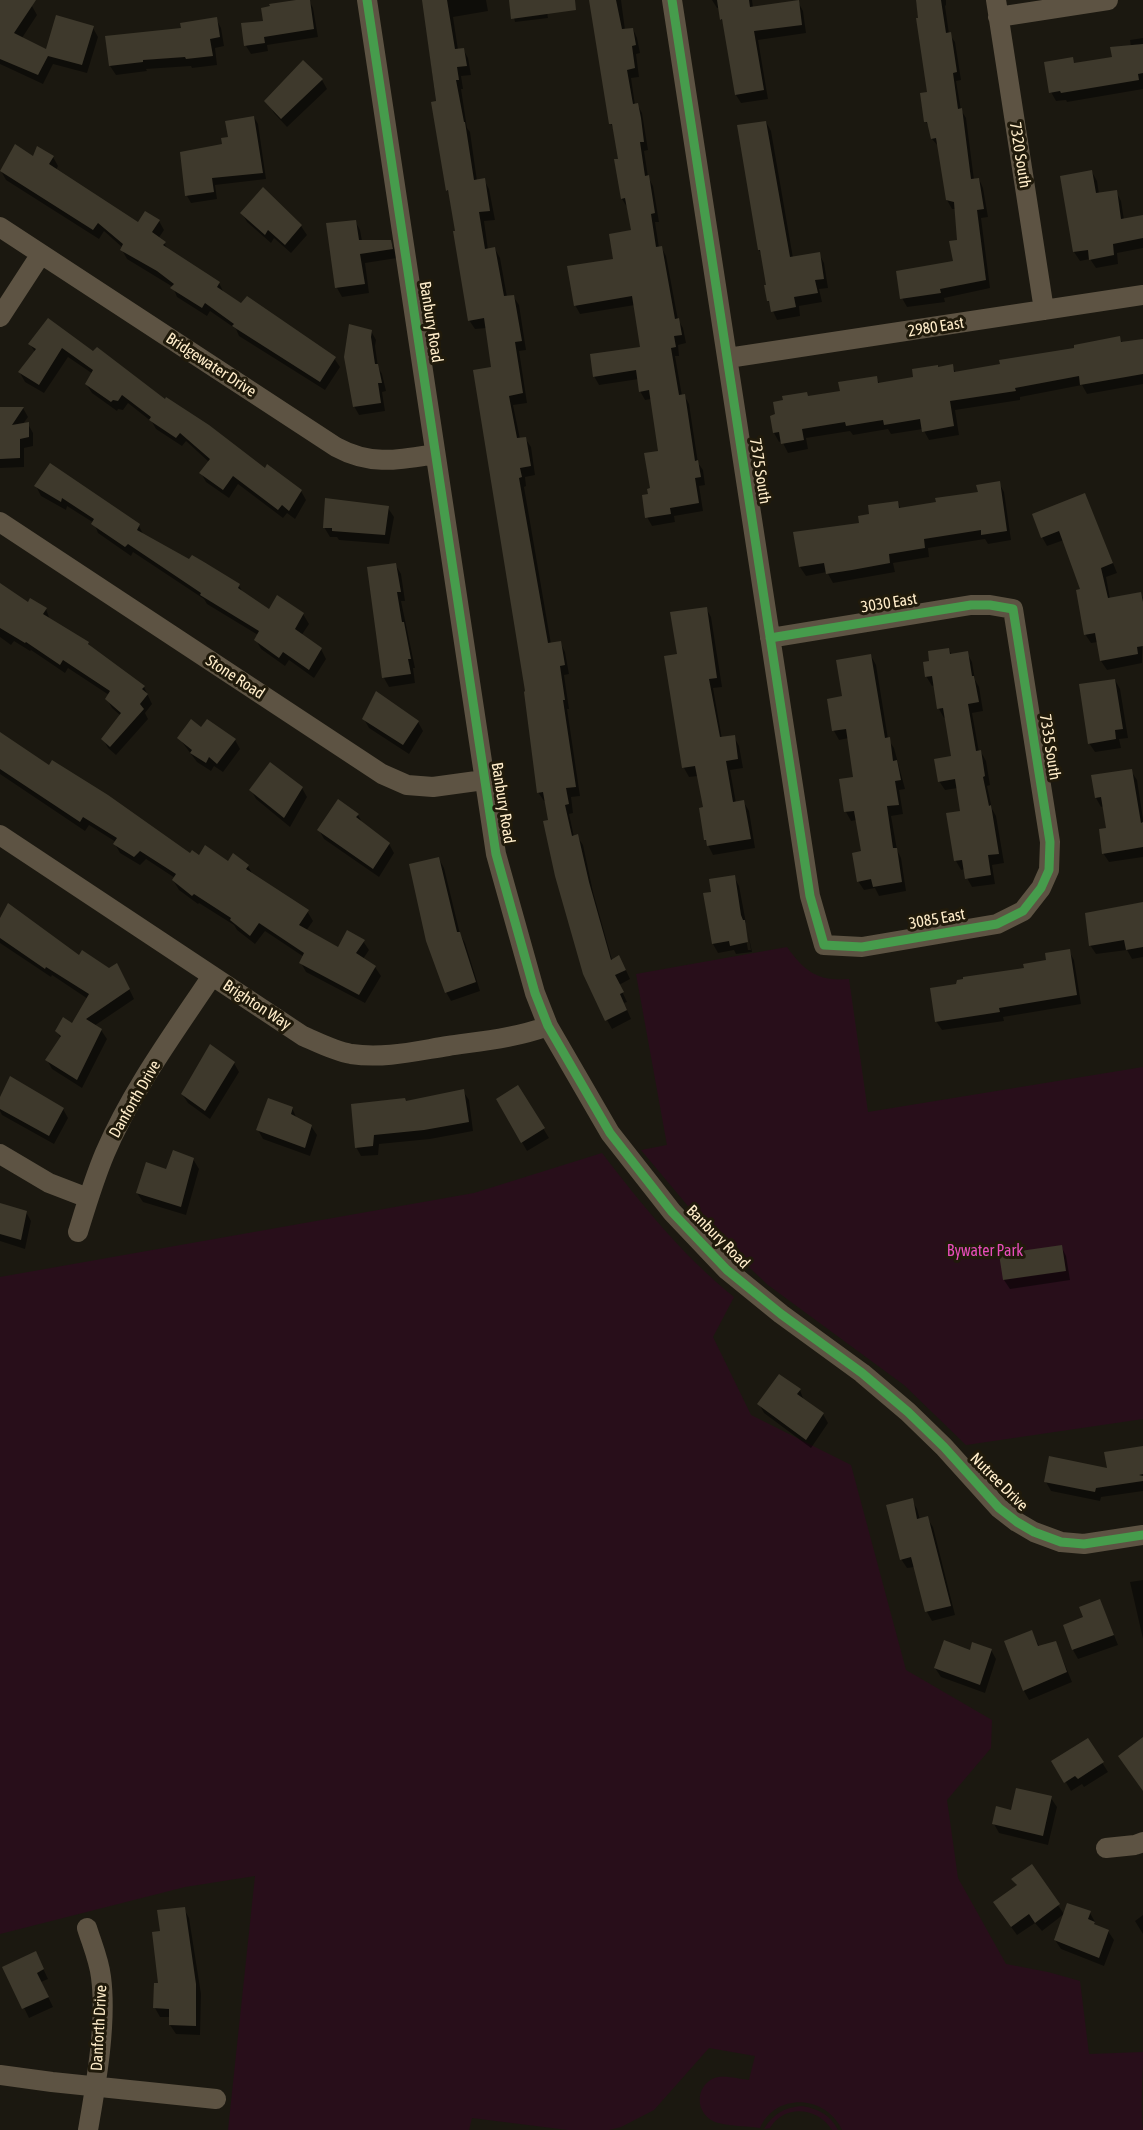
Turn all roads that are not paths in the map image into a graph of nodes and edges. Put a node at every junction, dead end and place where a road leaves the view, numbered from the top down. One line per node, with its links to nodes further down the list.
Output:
1 (367, 0): 11 (street, Banbury Road)
2 (672, 0): 10 (street, 7375 South)
3 (1108, 0): 4 (street)
4 (997, 8): 8 (street, 7320 South)
5 (0, 227): 6 (street, Bridgewater Drive)
6 (42, 254): 9 (street); 11 (street, Bridgewater Drive)
7 (1143, 295): 8 (street, 2980 East)
8 (1044, 310): 10 (street, 2980 East)
9 (0, 317)
10 (728, 358): 14 (street, 7375 South)
11 (435, 454): 15 (street, Banbury Road)
12 (0, 522): 15 (street, Stone Road)
13 (1013, 609): 14 (street, 3030 East); 17 (street, 7335 South)
14 (770, 638): 18 (street, 7375 South)
15 (484, 780): 20 (street, Banbury Road)
16 (0, 835): 19 (street, Brighton Way)
17 (1041, 888): 18 (street, 3085 East)
18 (824, 945)
19 (212, 976): 20 (street, Brighton Way); 22 (street, Danforth Drive)
20 (548, 1026): 24 (street, Banbury Road)
21 (0, 1154): 22 (street)
22 (88, 1198): 23 (street, Danforth Drive)
23 (78, 1232)
24 (944, 1447): 25 (street, Nutree Drive)
25 (1143, 1534)
26 (1143, 1842): 27 (street)
27 (1106, 1848)
28 (87, 1928): 30 (street, Danforth Drive)
29 (0, 2075): 30 (street)
30 (95, 2086): 31 (street); 32 (street, Danforth Drive)
31 (216, 2099)
32 (88, 2130)

